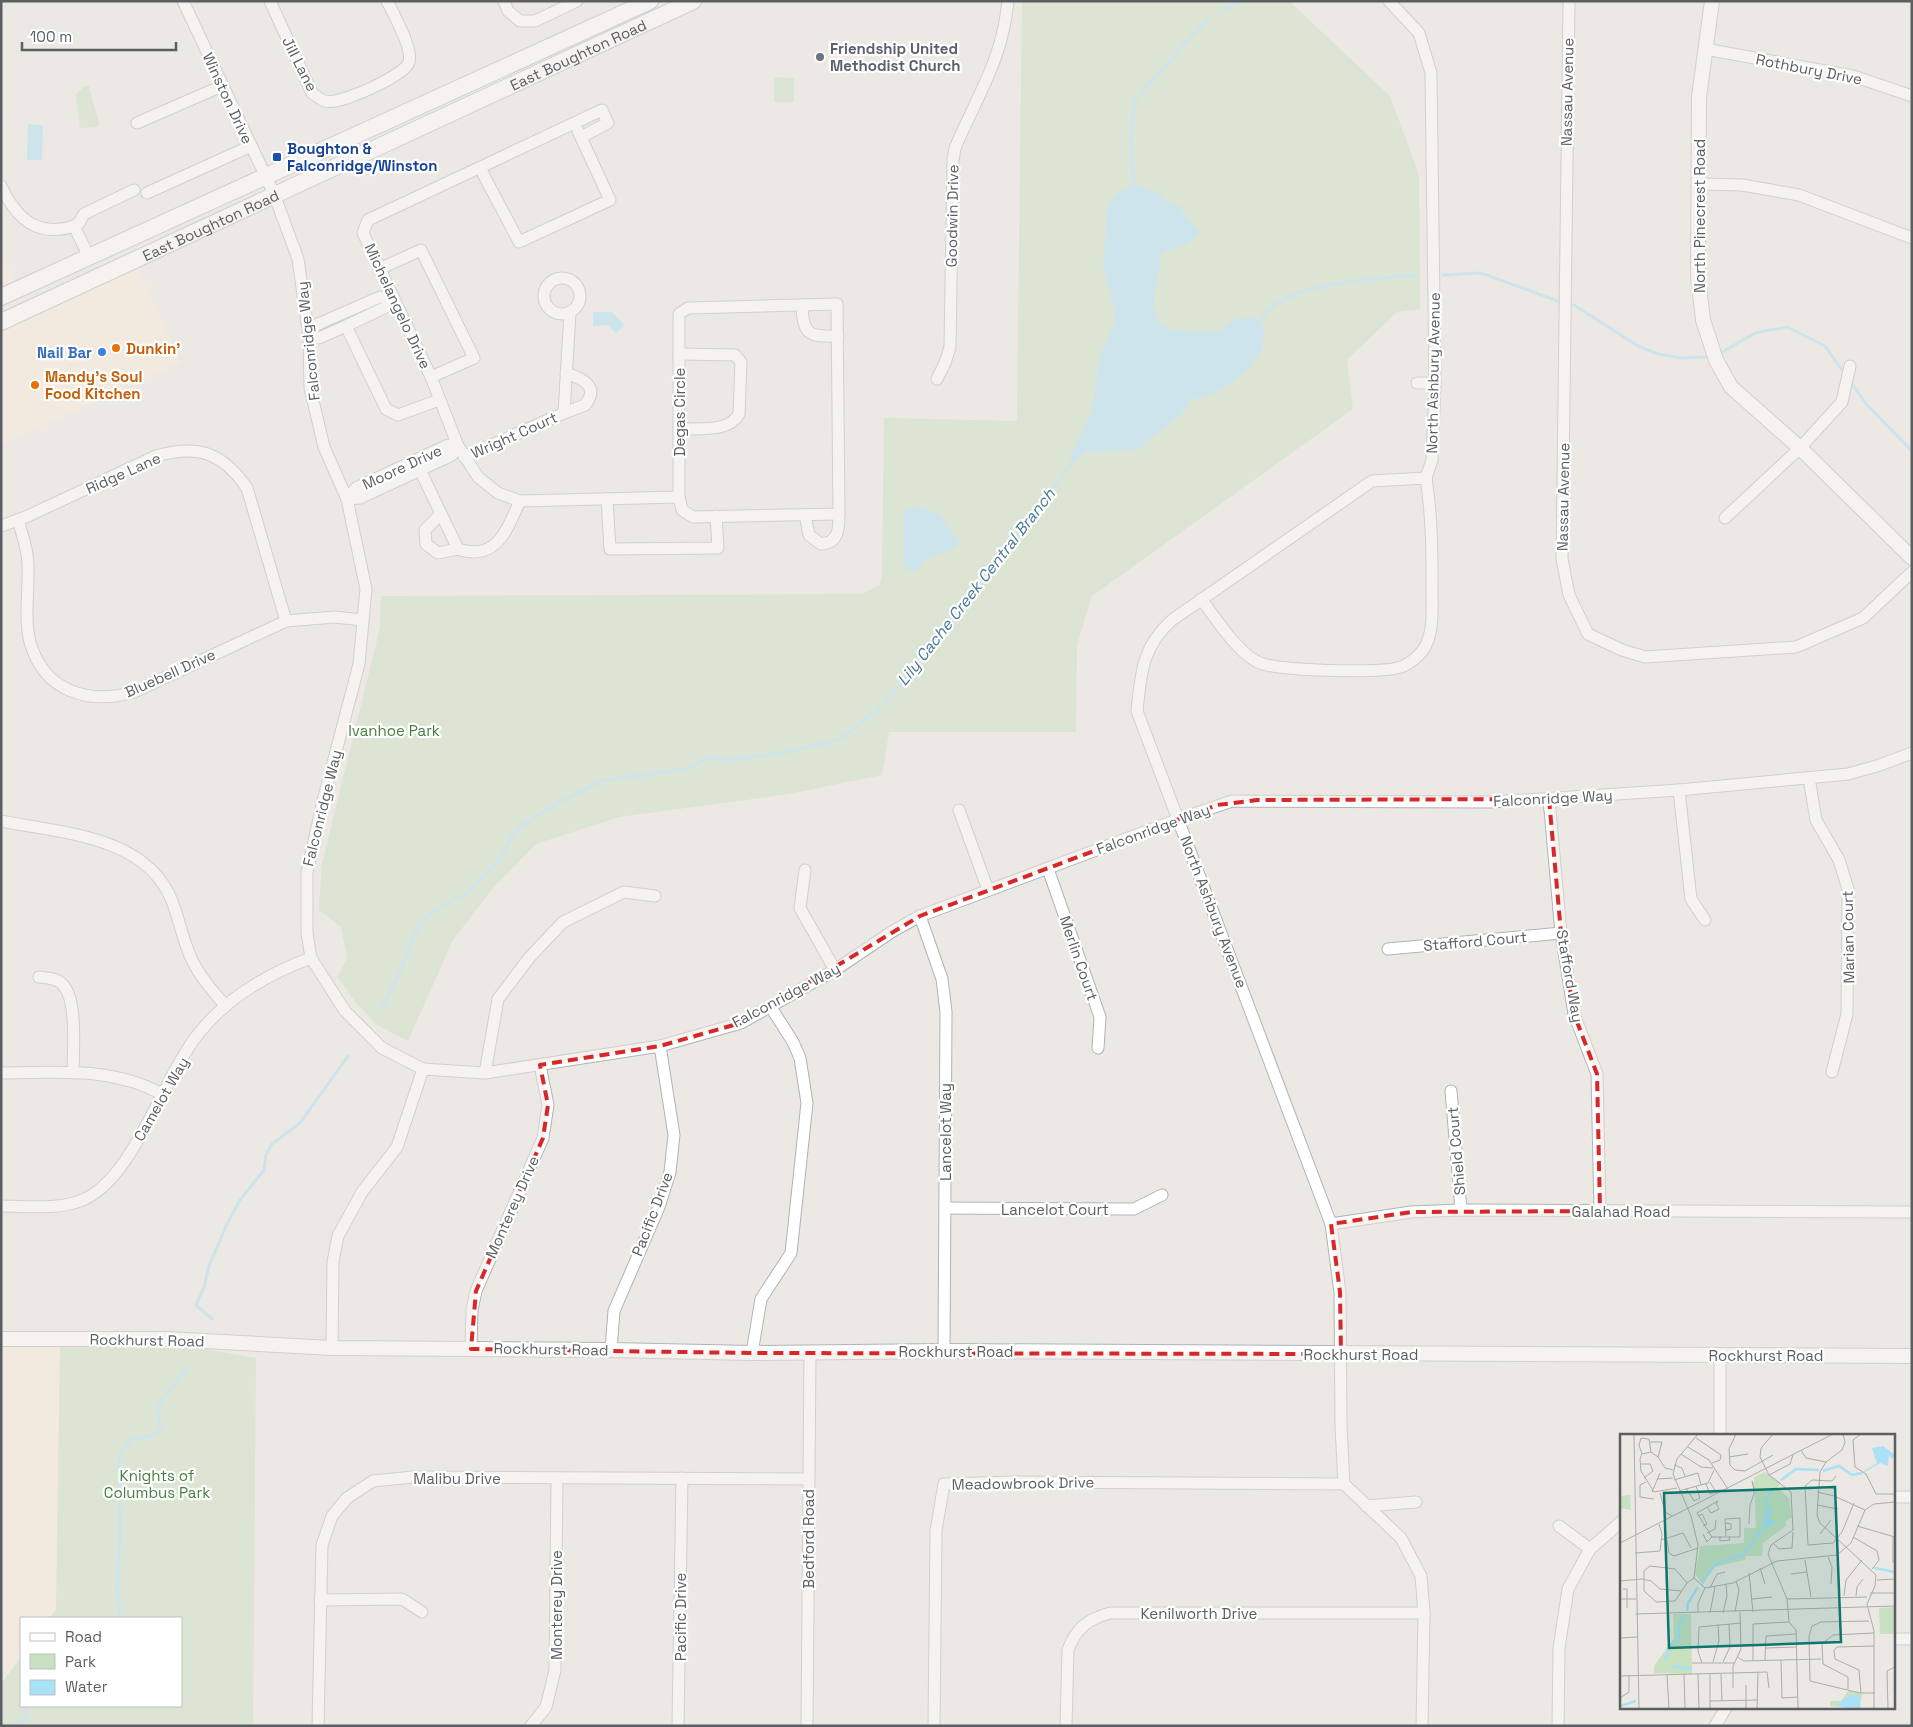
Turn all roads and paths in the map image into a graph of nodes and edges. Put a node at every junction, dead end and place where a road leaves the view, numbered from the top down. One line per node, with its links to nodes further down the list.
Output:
1 (183, 1): 13 (street, Winston Drive)
2 (270, 1): 3 (street, Jill Lane)
3 (387, 1)
4 (504, 1): 5 (street)
5 (576, 1)
6 (650, 1): 20 (main road, East Boughton Road)
7 (693, 1): 25 (main road, East Boughton Road)
8 (1008, 1): 42 (street, Goodwin Drive)
9 (1389, 1): 44 (street, North Ashbury Avenue)
10 (1569, 1): 66 (street, Nassau Avenue)
11 (1712, 1): 12 (street, North Pinecrest Road)
12 (1704, 49): 14 (street, Rothbury Drive); 21 (street, North Pinecrest Road)
13 (222, 86): 15 (street); 18 (street, Winston Drive)
14 (1912, 96)
15 (137, 123)
16 (575, 124): 17 (street); 17 (street, Michelangelo Drive); 19 (street, Michelangelo Drive)
17 (581, 137): 19 (street)
18 (250, 146): 20 (street, Winston Drive); 24 (street)
19 (480, 168): 29 (street, Michelangelo Drive)
20 (265, 176): 25 (street, Winston Drive); 28 (main road, East Boughton Road)
21 (1699, 184): 27 (street); 49 (street, North Pinecrest Road)
22 (1, 186): 26 (street)
23 (134, 190): 26 (street)
24 (148, 193)
25 (274, 194): 34 (main road, East Boughton Road); 37 (street, Falconridge Way)
26 (74, 226): 28 (street)
27 (1912, 238)
28 (89, 257): 30 (main road, East Boughton Road)
29 (379, 269): 31 (street, Michelangelo Drive); 41 (street)
30 (1, 297)
31 (392, 298): 35 (street); 37 (street); 41 (street, Michelangelo Drive)
32 (802, 305): 36 (street); 36 (street, Degas Circle); 38 (street, Degas Circle)
33 (570, 312): 40 (street, Wright Court)
34 (1, 322)
35 (346, 326): 37 (street); 45 (street)
36 (838, 336): 58 (street, Degas Circle)
37 (309, 337): 54 (street, Falconridge Way)
38 (679, 354): 47 (street, Degas Circle); 47 (street)
39 (1850, 366): 49 (street)
40 (566, 373): 46 (street, Wright Court); 46 (street, Wright Court)
41 (431, 377): 45 (street, Michelangelo Drive)
42 (937, 379)
43 (1416, 383): 44 (street)
44 (1435, 383): 52 (street, North Ashbury Avenue)
45 (439, 400): 48 (street, Michelangelo Drive)
46 (564, 413): 50 (street, Wright Court)
47 (679, 429): 53 (street, Degas Circle)
48 (458, 446): 50 (street, Michelangelo Drive); 51 (street, Moore Drive); 54 (street, Moore Drive)
49 (1800, 448): 61 (street); 65 (street, North Pinecrest Road)
50 (464, 457): 56 (street, Michelangelo Drive)
51 (420, 470): 54 (street, Moore Drive); 57 (street)
52 (1426, 478): 67 (street, North Ashbury Avenue); 67 (street)
53 (679, 497): 55 (street, Michelangelo Drive); 60 (street)
54 (347, 499): 68 (street, Falconridge Way)
55 (607, 499): 56 (street, Michelangelo Drive); 60 (street)
56 (520, 501): 64 (street)
57 (441, 514): 64 (street); 64 (street)
58 (839, 514): 59 (street); 59 (street, Degas Circle)
59 (805, 515): 60 (street)
60 (716, 516)
61 (1725, 518)
62 (18, 520): 63 (street, Ridge Lane); 69 (street, Ridge Lane); 69 (street, Bluebell Drive)
63 (1, 526)
64 (458, 549)
65 (1912, 558)
66 (1912, 572)
67 (1201, 599): 75 (street, North Ashbury Avenue)
68 (363, 620): 69 (street, Bluebell Drive); 85 (street, Falconridge Way)
69 (286, 621)
70 (1912, 753): 71 (street, Falconridge Way)
71 (1809, 778): 72 (street, Falconridge Way); 95 (street, Marian Court)
72 (1679, 790): 73 (street, Falconridge Way); 82 (street)
73 (1549, 799): 75 (street, Falconridge Way); 83 (street, Stafford Way)
74 (959, 810): 79 (street)
75 (1179, 819): 77 (street, Falconridge Way); 106 (street, North Ashbury Avenue)
76 (1, 821): 88 (street)
77 (1048, 869): 79 (street, Falconridge Way); 91 (street, Merlin Court)
78 (805, 870): 86 (street)
79 (988, 890): 81 (street, Falconridge Way)
80 (655, 896): 97 (street)
81 (920, 916): 86 (street, Falconridge Way); 102 (street, Lancelot Way)
82 (1705, 920)
83 (1561, 933): 84 (street, Stafford Court); 104 (street, Stafford Way)
84 (1388, 949)
85 (311, 958): 88 (street, Camelot Way); 93 (street, Falconridge Way)
86 (835, 970): 89 (street, Falconridge Way)
87 (39, 977): 96 (street)
88 (225, 1005): 99 (street, Camelot Way)
89 (770, 1006): 90 (street, Falconridge Way); 113 (street)
90 (660, 1046): 92 (street, Falconridge Way); 110 (street, Pacific Drive)
91 (1098, 1048)
92 (540, 1065): 97 (street, Falconridge Way); 109 (street, Monterey Drive)
93 (423, 1069): 97 (street, Falconridge Way); 108 (street)
94 (1, 1072): 96 (street)
95 (1832, 1072)
96 (73, 1073): 99 (street)
97 (485, 1073)
98 (1451, 1091): 103 (street, Shield Court)
99 (162, 1094): 101 (street, Camelot Way)
100 (1162, 1195): 102 (street, Lancelot Court)
101 (1, 1206)
102 (945, 1208): 111 (street, Lancelot Way)
103 (1461, 1210): 104 (street, Galahad Road); 106 (street, Galahad Road)
104 (1600, 1211): 105 (street, Galahad Road)
105 (1912, 1212)
106 (1331, 1224): 114 (street, North Ashbury Avenue)
107 (1, 1339): 108 (street, Rockhurst Road)
108 (332, 1348): 109 (street, Rockhurst Road)
109 (471, 1348): 110 (street, Rockhurst Road)
110 (611, 1350): 113 (street, Rockhurst Road)
111 (944, 1351): 112 (street, Rockhurst Road); 114 (street, Rockhurst Road)
112 (810, 1352): 113 (street, Rockhurst Road); 120 (street, Bedford Road)
113 (752, 1353)
114 (1341, 1354): 115 (street, Rockhurst Road); 121 (street, North Ashbury Avenue)
115 (1720, 1355): 116 (street, Rockhurst Road); 117 (street)
116 (1912, 1356)
117 (1720, 1434)
118 (556, 1478): 119 (street, Malibu Drive); 129 (street, Malibu Drive); 136 (street, Monterey Drive)
119 (682, 1478): 120 (street, Malibu Drive); 137 (street, Pacific Drive)
120 (808, 1479): 138 (street, Bedford Road)
121 (1344, 1484): 125 (street); 139 (street, Meadowbrook Drive)
122 (1896, 1497): 123 (street)
123 (1912, 1497)
124 (1416, 1502): 125 (street)
125 (1366, 1506): 131 (street)
126 (1620, 1523): 128 (street)
127 (1559, 1526): 128 (street)
128 (1590, 1549): 142 (street)
129 (320, 1600): 130 (street); 135 (street, Malibu Drive)
130 (422, 1612)
131 (1424, 1613): 140 (street, Kenilworth Drive); 141 (street)
132 (1896, 1639): 133 (street)
133 (1912, 1639)
134 (1725, 1710): 143 (street)
135 (318, 1726)
136 (531, 1726)
137 (678, 1726)
138 (807, 1726)
139 (934, 1726)
140 (1066, 1726)
141 (1422, 1726)
142 (1558, 1726)
143 (1715, 1726)

